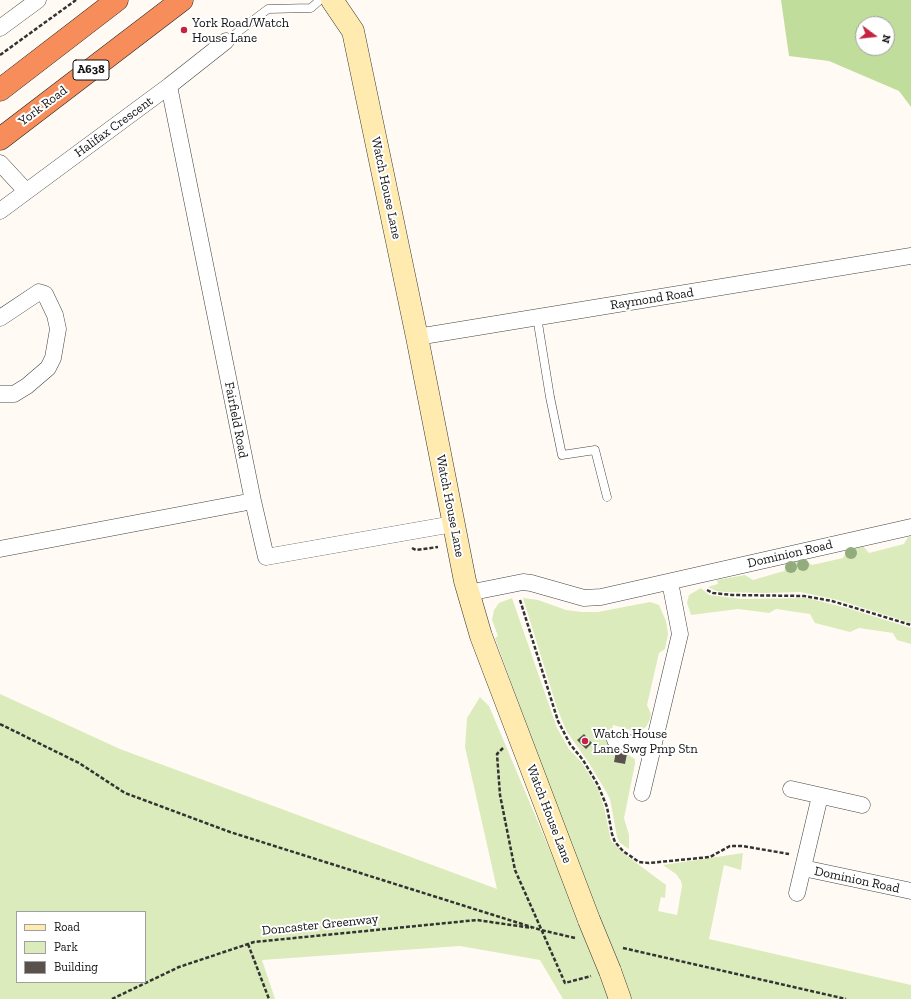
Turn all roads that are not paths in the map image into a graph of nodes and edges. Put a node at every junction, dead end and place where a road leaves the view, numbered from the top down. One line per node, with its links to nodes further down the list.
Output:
1 (38, 0): 6 (street)
2 (117, 0): 9 (highway)
3 (182, 0): 10 (highway, York Road / A638)
4 (320, 0): 7 (lane)
5 (332, 0): 17 (street, Watch House Lane)
6 (0, 28)
7 (226, 41): 8 (street, Halifax Crescent)
8 (169, 86): 12 (street, Halifax Crescent); 20 (street, Fairfield Road)
9 (0, 90)
10 (0, 139)
11 (0, 163): 12 (street)
12 (26, 191): 13 (street, Halifax Crescent)
13 (0, 211)
14 (911, 256): 15 (street, Raymond Road)
15 (537, 317): 17 (street, Raymond Road); 19 (lane)
16 (0, 318): 18 (street)
17 (417, 337): 21 (street, Watch House Lane)
18 (0, 394)
19 (607, 497)
20 (253, 501): 21 (street, Fairfield Road); 23 (street)
21 (453, 524): 25 (street, Watch House Lane)
22 (911, 527): 24 (street, Dominion Road)
23 (0, 549)
24 (670, 582): 25 (street, Dominion Road); 27 (street)
25 (468, 593): 35 (street, Watch House Lane, bridge)
26 (614, 740): 27 (street)
27 (653, 748): 29 (street)
28 (791, 789): 30 (street)
29 (642, 793)
30 (820, 796): 31 (street); 32 (street, Dominion Road)
31 (862, 805)
32 (804, 863): 33 (street, Dominion Road); 34 (street, Dominion Road)
33 (911, 892)
34 (798, 894)
35 (620, 999)

